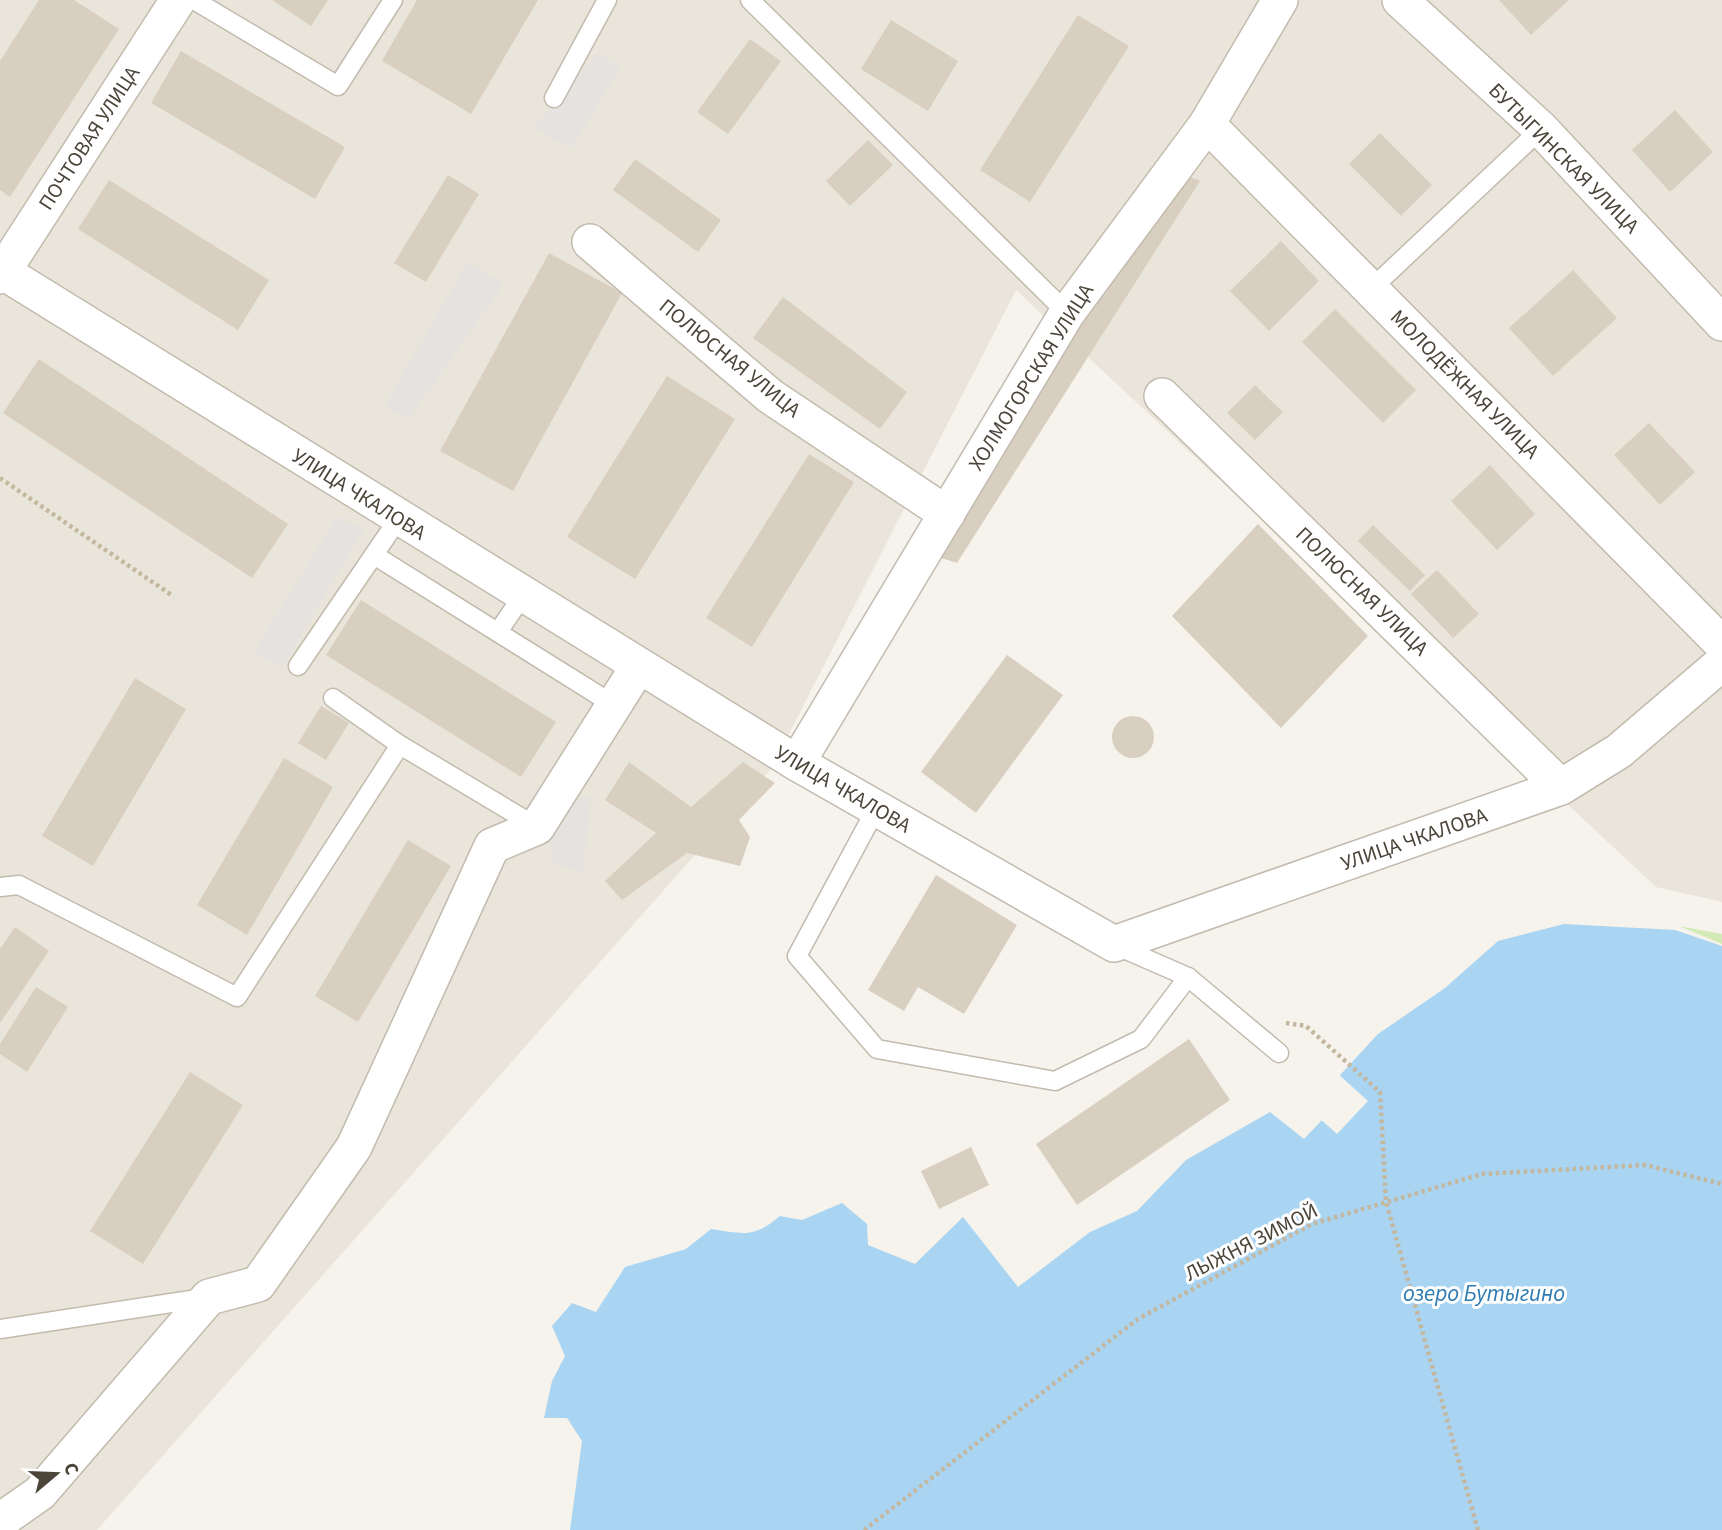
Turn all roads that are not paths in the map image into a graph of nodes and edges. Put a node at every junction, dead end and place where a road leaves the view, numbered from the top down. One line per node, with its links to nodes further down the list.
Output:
1 (178, 0): 12 (street, ПОЧТОВАЯ УЛИЦА)
2 (194, 0): 3 (lane)
3 (393, 0)
4 (607, 0): 8 (lane)
5 (750, 0): 14 (lane)
6 (1280, 0): 9 (street, ХОЛМОГОРСКАЯ УЛИЦА)
7 (1400, 0): 10 (street, БУТЫГИНСКАЯ УЛИЦА)
8 (554, 98)
9 (1207, 124): 13 (street, МОЛОДЁЖНАЯ УЛИЦА); 14 (street, ХОЛМОГОРСКАЯ УЛИЦА)
10 (1541, 128): 13 (lane); 15 (street, БУТЫГИНСКАЯ УЛИЦА)
11 (590, 242): 17 (street, ПОЛЮСНАЯ УЛИЦА)
12 (1, 273): 18 (street, УЛИЦА ЧКАЛОВА)
13 (1371, 289): 22 (street, МОЛОДЁЖНАЯ УЛИЦА)
14 (1067, 313): 17 (street, ХОЛМОГОРСКАЯ УЛИЦА)
15 (1722, 323)
16 (1162, 396): 30 (street, ПОЛЮСНАЯ УЛИЦА)
17 (947, 514): 29 (street, ХОЛМОГОРСКАЯ УЛИЦА)
18 (399, 518): 19 (lane); 20 (street, УЛИЦА ЧКАЛОВА)
19 (374, 555): 21 (lane); 24 (lane)
20 (523, 596): 21 (lane); 25 (street, УЛИЦА ЧКАЛОВА)
21 (498, 632): 27 (lane)
22 (1722, 644)
23 (1722, 663): 30 (street, УЛИЦА ЧКАЛОВА)
24 (298, 666)
25 (638, 667): 27 (street); 29 (street, УЛИЦА ЧКАЛОВА)
26 (333, 698): 28 (lane)
27 (614, 705): 32 (street)
28 (400, 745): 32 (lane); 33 (lane)
29 (797, 763): 31 (street, УЛИЦА ЧКАЛОВА)
30 (1561, 787): 34 (street, УЛИЦА ЧКАЛОВА)
31 (876, 809): 34 (street, УЛИЦА ЧКАЛОВА); 35 (lane)
32 (537, 827): 37 (street)
33 (0, 887)
34 (1114, 944): 35 (lane)
35 (1188, 977): 36 (lane)
36 (1279, 1053)
37 (209, 1297): 38 (lane); 39 (street)
38 (0, 1329)
39 (0, 1521)

